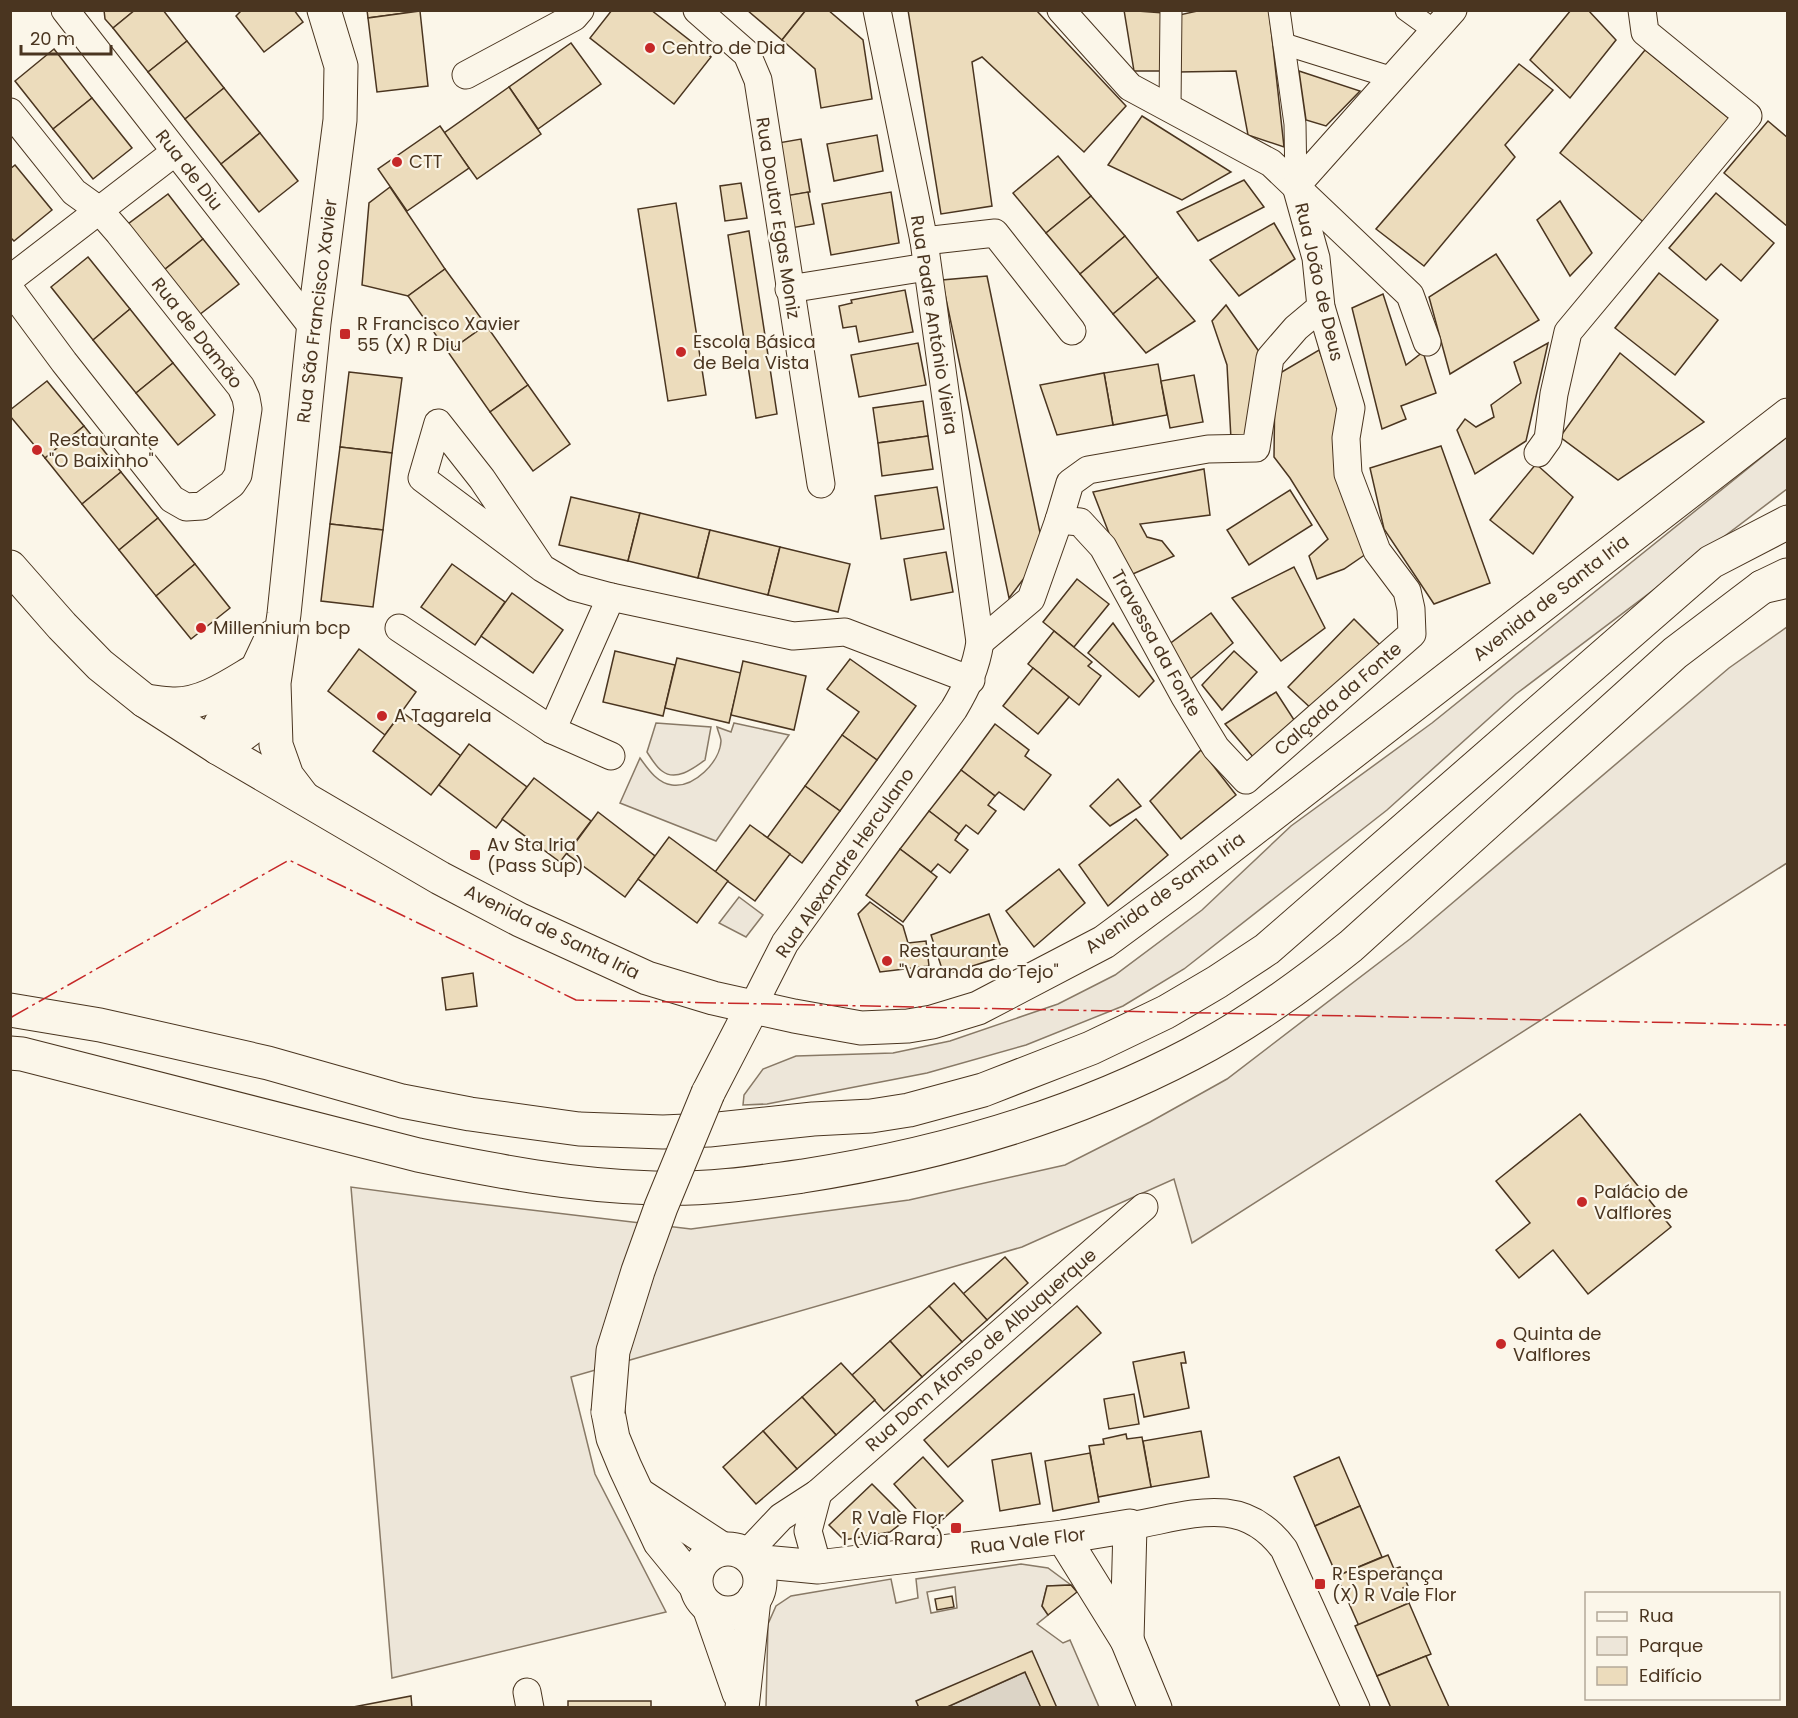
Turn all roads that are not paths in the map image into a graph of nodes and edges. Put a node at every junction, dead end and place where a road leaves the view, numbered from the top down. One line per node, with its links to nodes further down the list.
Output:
1 (65, 10): 18 (street, Rua de Diu)
2 (324, 10): 26 (main road, Rua São Francisco Xavier)
3 (580, 10): 14 (street)
4 (697, 10): 24 (street, Rua Doutor Egas Moniz)
5 (877, 10): 21 (street, Rua Padre António Vieira)
6 (1061, 10): 16 (street)
7 (1171, 10): 16 (street)
8 (1279, 10): 13 (street, Rua João de Deus)
9 (1407, 10): 12 (street)
10 (1453, 10): 12 (street)
11 (1642, 10): 30 (street)
12 (1436, 31): 15 (street)
13 (1284, 44): 15 (street); 19 (street, Rua João de Deus)
14 (466, 75)
15 (1393, 78): 19 (street)
16 (1170, 108): 19 (street)
17 (10, 112): 20 (street, Rua de Damão)
18 (175, 152): 20 (street); 26 (street, Rua de Diu)
19 (1296, 186): 25 (street, Rua João de Deus); 28 (street)
20 (99, 210): 22 (street); 23 (street, Rua de Damão)
21 (925, 254): 24 (street); 27 (street); 40 (street, Rua Padre António Vieira)
22 (10, 279)
23 (10, 289)
24 (789, 289): 31 (street, Rua Doutor Egas Moniz)
25 (1321, 307): 32 (street); 38 (street, Rua João de Deus)
26 (314, 329): 41 (main road, Rua São Francisco Xavier)
27 (1072, 331)
28 (1427, 342)
29 (1788, 415): 49 (main road, Avenida de Santa Iria)
30 (1538, 453)
31 (821, 484)
32 (1059, 520): 40 (street); 47 (street, Travessa da Fonte)
33 (1788, 522): 50 (main road)
34 (10, 567): 43 (main road, Avenida de Santa Iria)
35 (542, 568): 35 (street); 37 (street)
36 (1779, 581): 51 (main road)
37 (611, 597): 42 (street); 44 (street)
38 (1412, 609): 47 (street, Calçada da Fonte)
39 (399, 628): 44 (street)
40 (980, 642): 42 (street, Rua Alexandre Herculano)
41 (265, 676): 43 (main road); 45 (main road, Rua São Francisco Xavier); 48 (main road, Rua São Francisco Xavier)
42 (971, 680): 49 (street, Rua Alexandre Herculano)
43 (145, 701): 45 (main road, Avenida de Santa Iria)
44 (552, 730): 46 (street)
45 (218, 748): 48 (main road, Avenida de Santa Iria)
46 (611, 756)
47 (1246, 780)
48 (303, 797): 49 (main road, Avenida de Santa Iria)
49 (753, 1006): 54 (main road, Rua Alexandre Herculano, bridge)
50 (10, 1010)
51 (10, 1053)
52 (1144, 1207): 53 (street, Rua Dom Afonso de Albuquerque)
53 (818, 1493): 57 (street); 58 (street, Rua Dom Afonso de Albuquerque)
54 (638, 1494): 58 (main road); 59 (main road, Rua Alexandre Herculano)
55 (1130, 1526): 56 (main road, Rua Vale Flor); 60 (main road); 63 (street, Rua Vale Flor)
56 (1063, 1537): 57 (main road, Rua Vale Flor); 60 (main road)
57 (818, 1567): 58 (main road, Rua Vale Flor)
58 (747, 1571): 59 (main road); 59 (main road); 61 (main road)
59 (702, 1597): 61 (main road)
60 (1127, 1640): 62 (main road)
61 (742, 1705)
62 (1155, 1707)
63 (1356, 1707)

